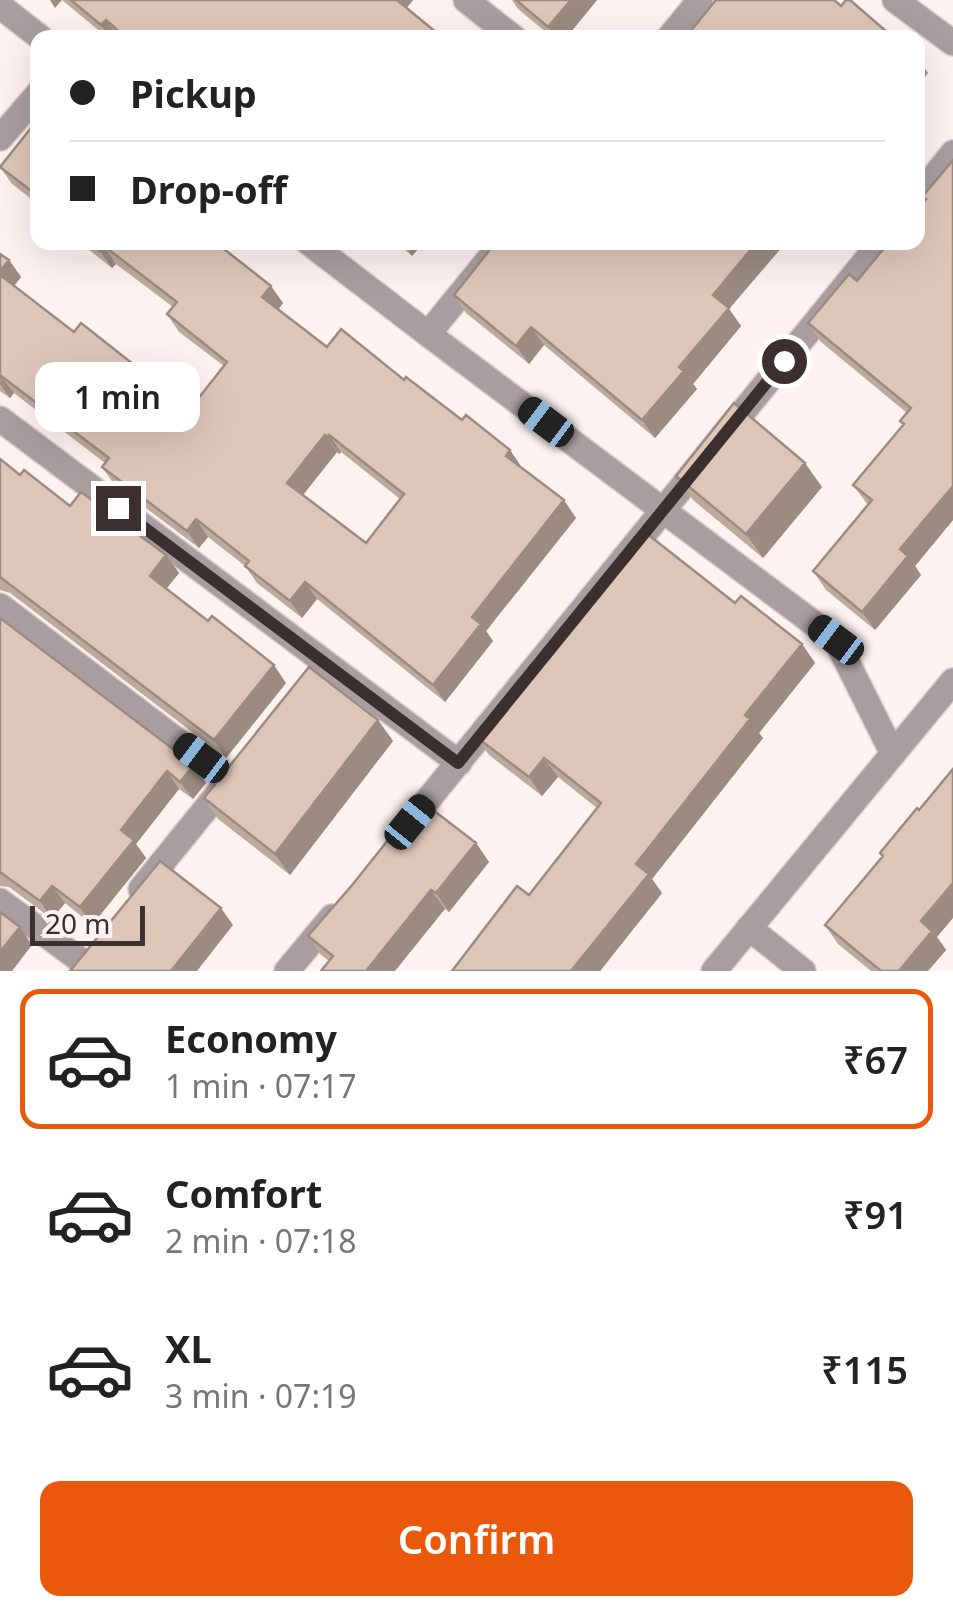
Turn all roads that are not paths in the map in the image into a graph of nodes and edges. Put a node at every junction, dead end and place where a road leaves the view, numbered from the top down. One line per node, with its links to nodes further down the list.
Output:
1 (466, 0): 6 (street)
2 (700, 0): 7 (street)
3 (895, 0): 8 (street)
4 (0, 6): 5 (street)
5 (32, 30)
6 (504, 30)
7 (676, 30)
8 (953, 43)
9 (30, 103): 10 (street)
10 (0, 138)
11 (953, 153): 12 (street)
12 (925, 188)
13 (318, 250): 16 (street)
14 (496, 250): 16 (street)
15 (875, 250): 18 (street)
16 (428, 334): 18 (street)
17 (0, 420): 22 (street)
18 (664, 510): 21 (street); 22 (street)
19 (0, 606): 26 (street)
20 (953, 681): 21 (street)
21 (893, 754): 27 (street)
22 (458, 763): 23 (street)
23 (385, 852)
24 (348, 897): 29 (street)
25 (0, 901): 28 (street)
26 (132, 901)
27 (749, 928): 30 (street); 31 (street)
28 (85, 960)
29 (288, 971)
30 (714, 971)
31 (804, 971)

